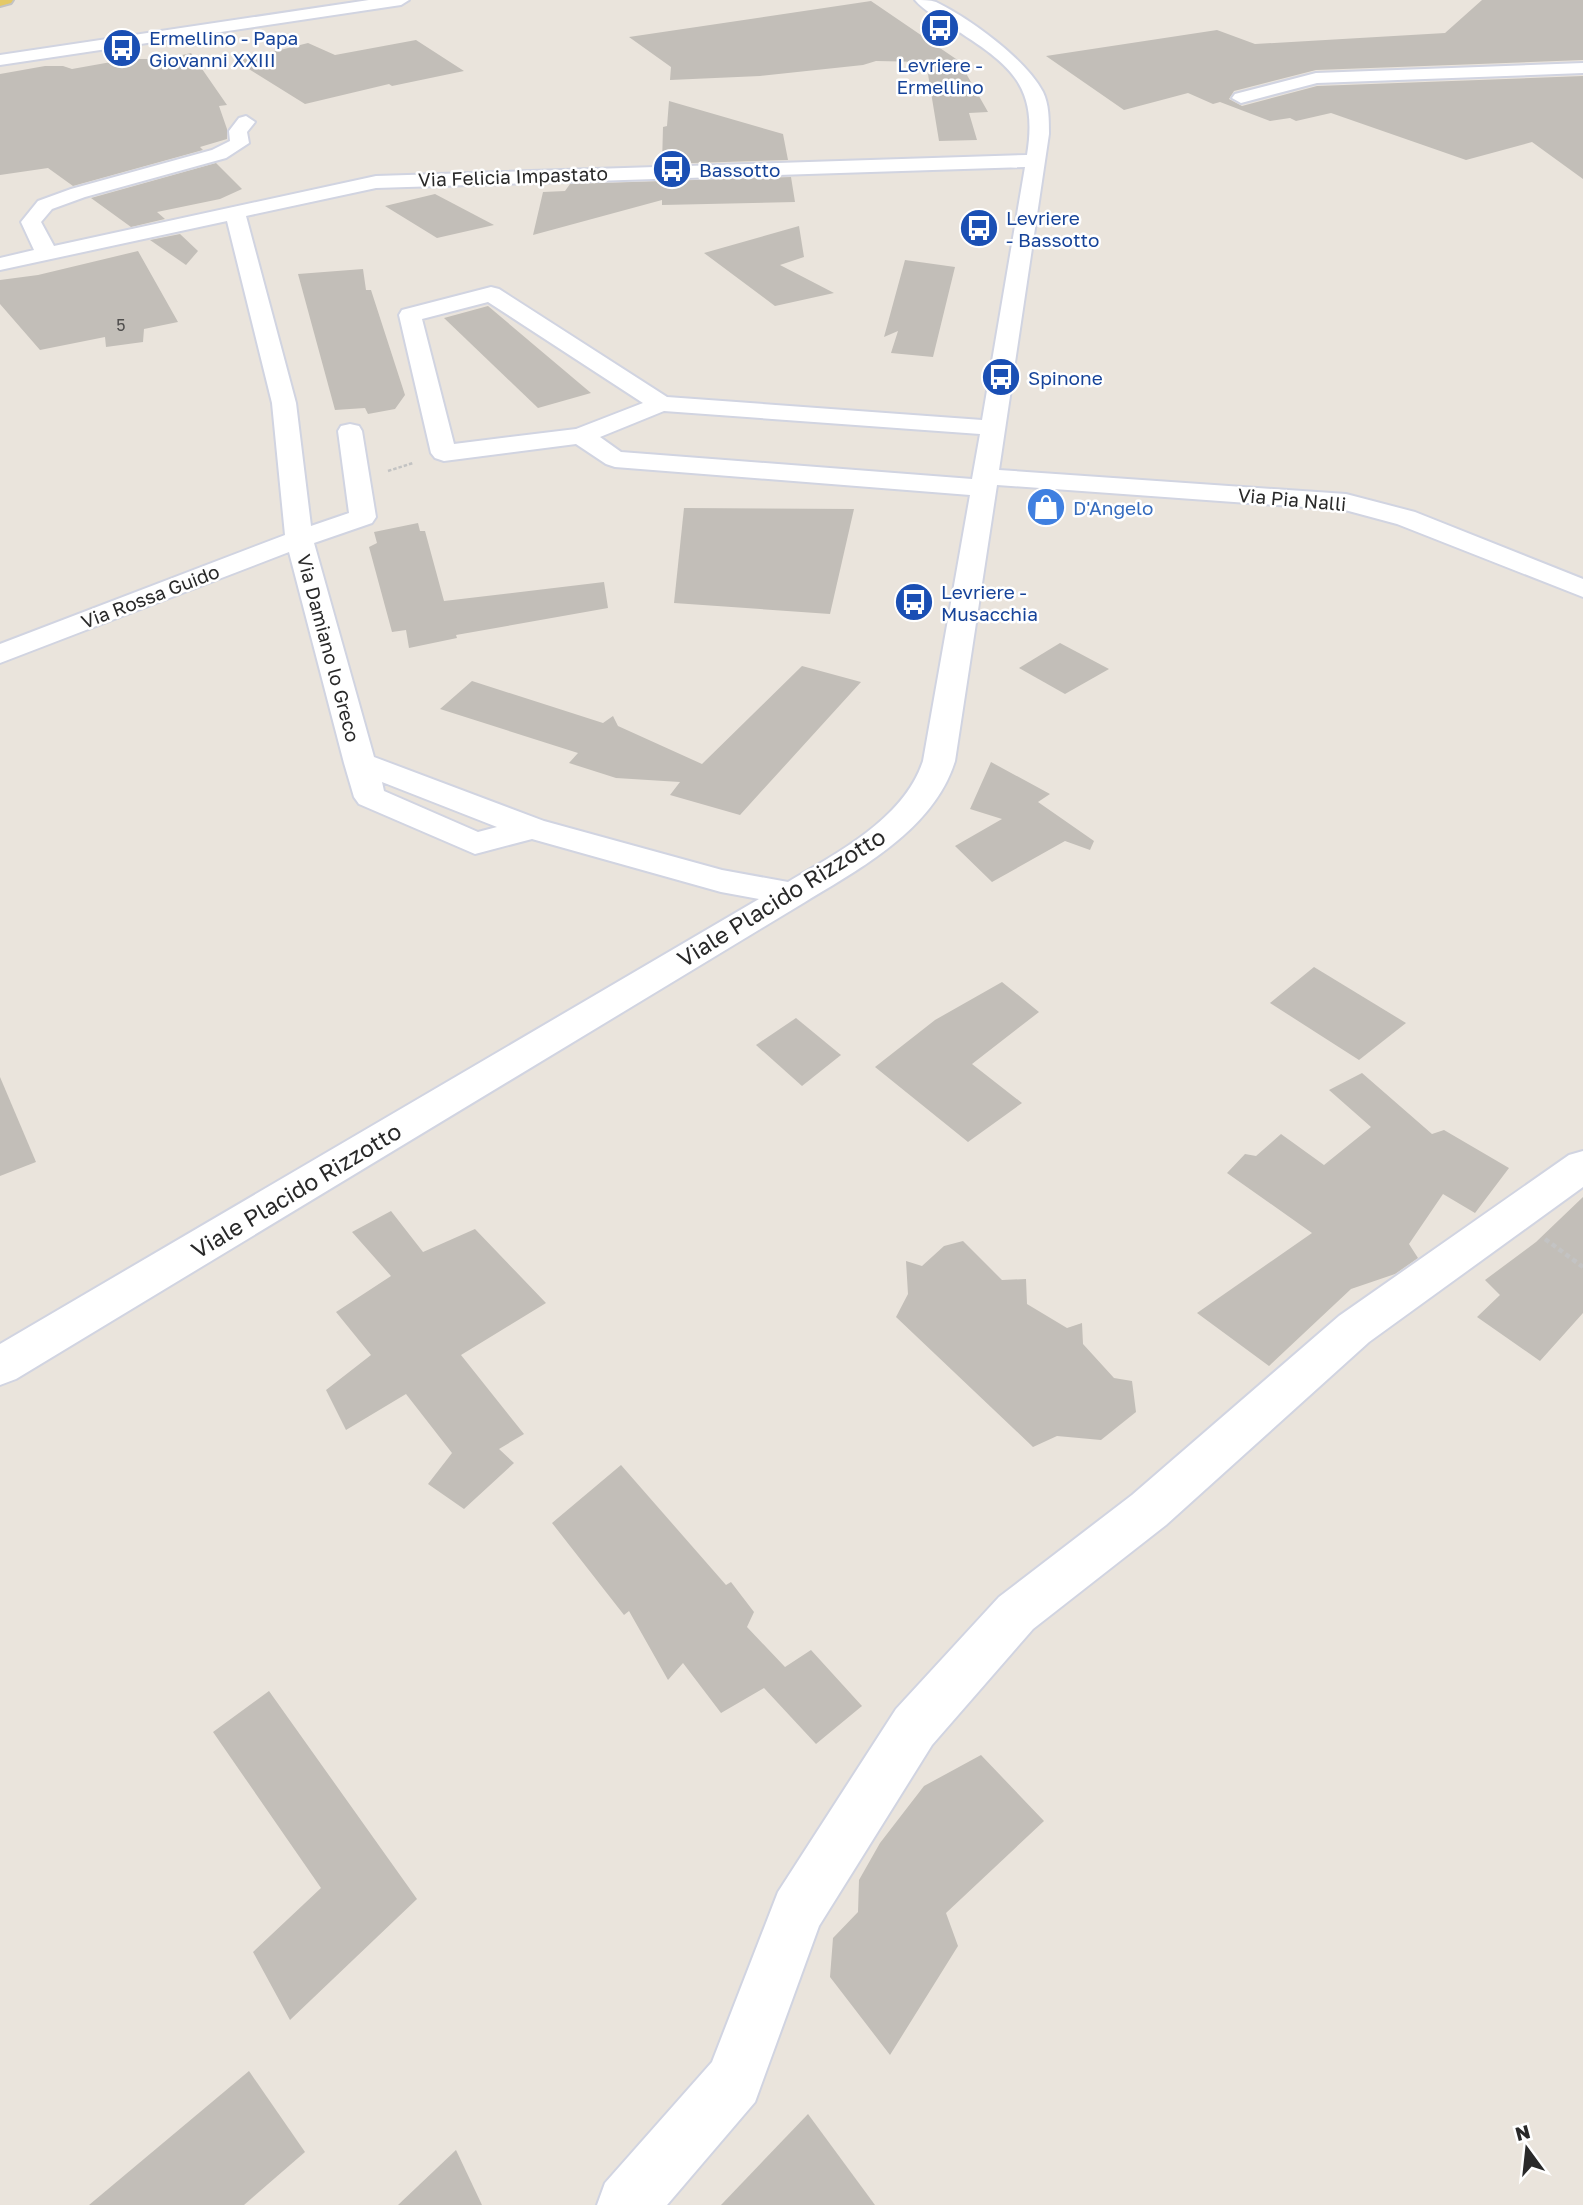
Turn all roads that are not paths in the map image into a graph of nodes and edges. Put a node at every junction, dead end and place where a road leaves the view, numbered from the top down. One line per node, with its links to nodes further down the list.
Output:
1 (5, 0): 4 (main road)
2 (401, 0): 5 (street)
3 (923, 0): 9 (street, Viale Placido Rizzotto)
4 (0, 1)
5 (0, 60)
6 (1583, 68): 7 (street)
7 (1241, 99)
8 (246, 122): 11 (street)
9 (1035, 161): 10 (street, Via Felicia Impastato); 14 (street, Viale Placido Rizzotto)
10 (235, 213): 11 (street, Via Felicia Impastato); 18 (street, Via Damiano lo Greco)
11 (47, 254): 12 (street, Via Felicia Impastato)
12 (0, 264)
13 (661, 404): 14 (street); 16 (street); 16 (street)
14 (993, 428): 17 (street, Viale Placido Rizzotto)
15 (350, 432): 18 (street, Via Rossa Guido)
16 (581, 436): 17 (street, Via Pia Nalli)
17 (986, 483): 19 (street, Via Pia Nalli); 21 (street, Viale Placido Rizzotto)
18 (299, 539): 20 (street, Via Rossa Guido); 21 (street, Via Damiano lo Greco)
19 (1583, 589)
20 (0, 653)
21 (793, 894): 23 (street, Viale Placido Rizzotto)
22 (1583, 1166): 24 (street)
23 (0, 1366)
24 (627, 2205)

